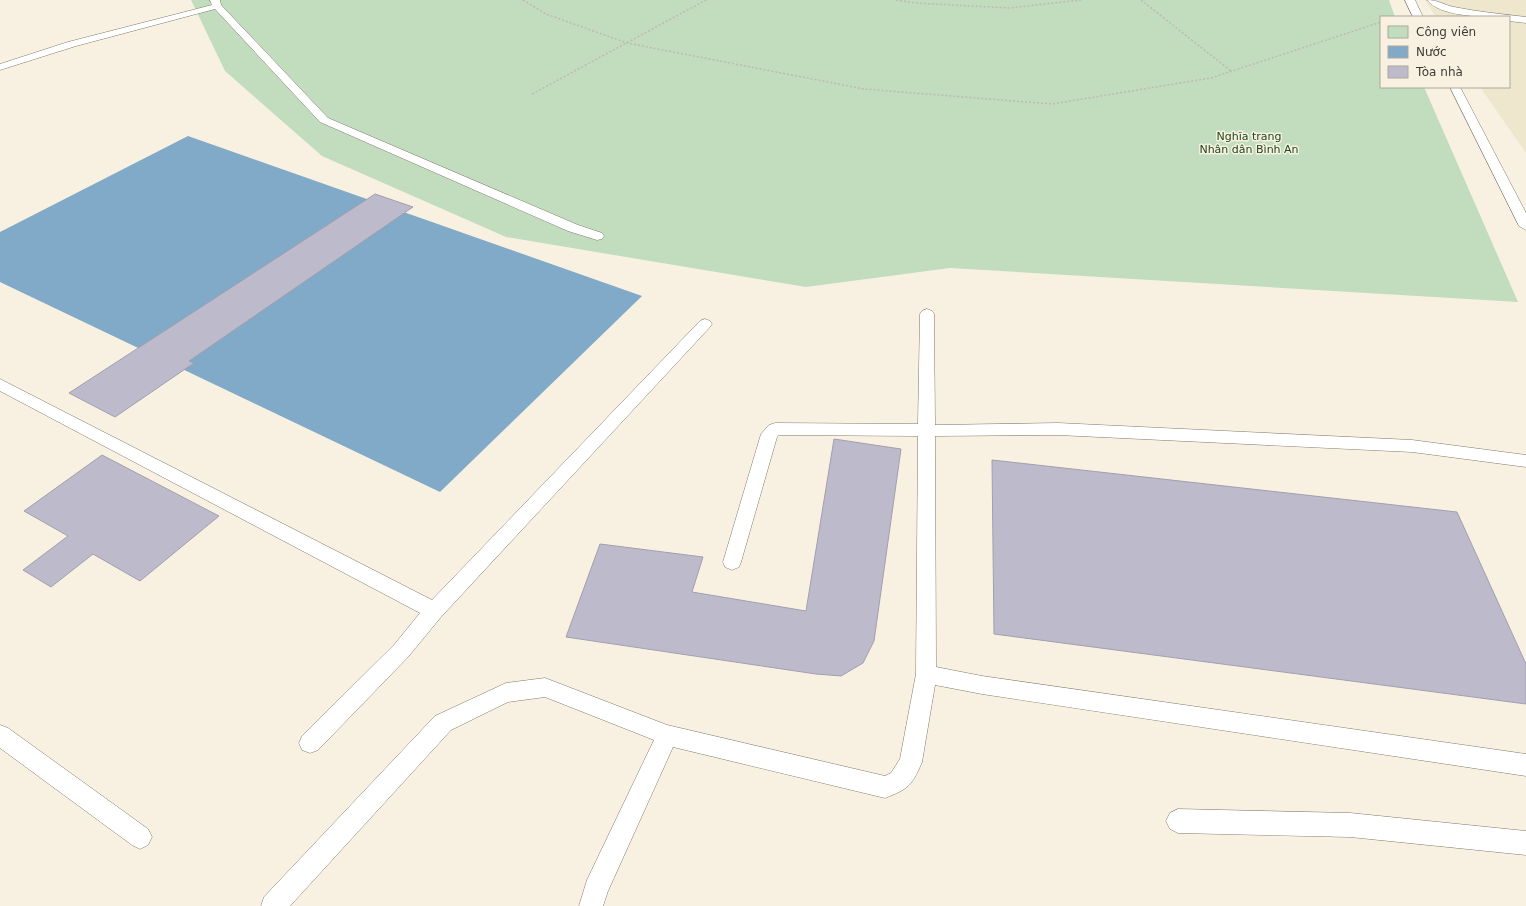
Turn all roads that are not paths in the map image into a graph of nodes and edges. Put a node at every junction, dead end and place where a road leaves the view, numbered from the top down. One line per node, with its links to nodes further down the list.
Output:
1 (1410, 0): 4 (lane)
2 (1432, 0): 5 (lane)
3 (216, 3): 8 (lane); 11 (lane)
4 (1418, 16)
5 (1497, 16)
6 (1510, 18): 7 (lane)
7 (1526, 20)
8 (0, 67)
9 (1456, 88): 10 (lane)
10 (1526, 226)
11 (597, 236)
12 (927, 314): 15 (lane)
13 (705, 324): 18 (lane)
14 (0, 384): 18 (lane)
15 (927, 430): 16 (lane); 17 (lane); 19 (lane)
16 (1526, 461)
17 (732, 562)
18 (434, 611): 22 (lane)
19 (926, 674): 21 (lane); 23 (lane)
20 (0, 735): 25 (lane)
21 (667, 735): 27 (lane); 28 (lane)
22 (310, 743)
23 (1526, 765)
24 (1178, 821): 26 (lane)
25 (140, 837)
26 (1526, 843)
27 (273, 906)
28 (591, 906)

